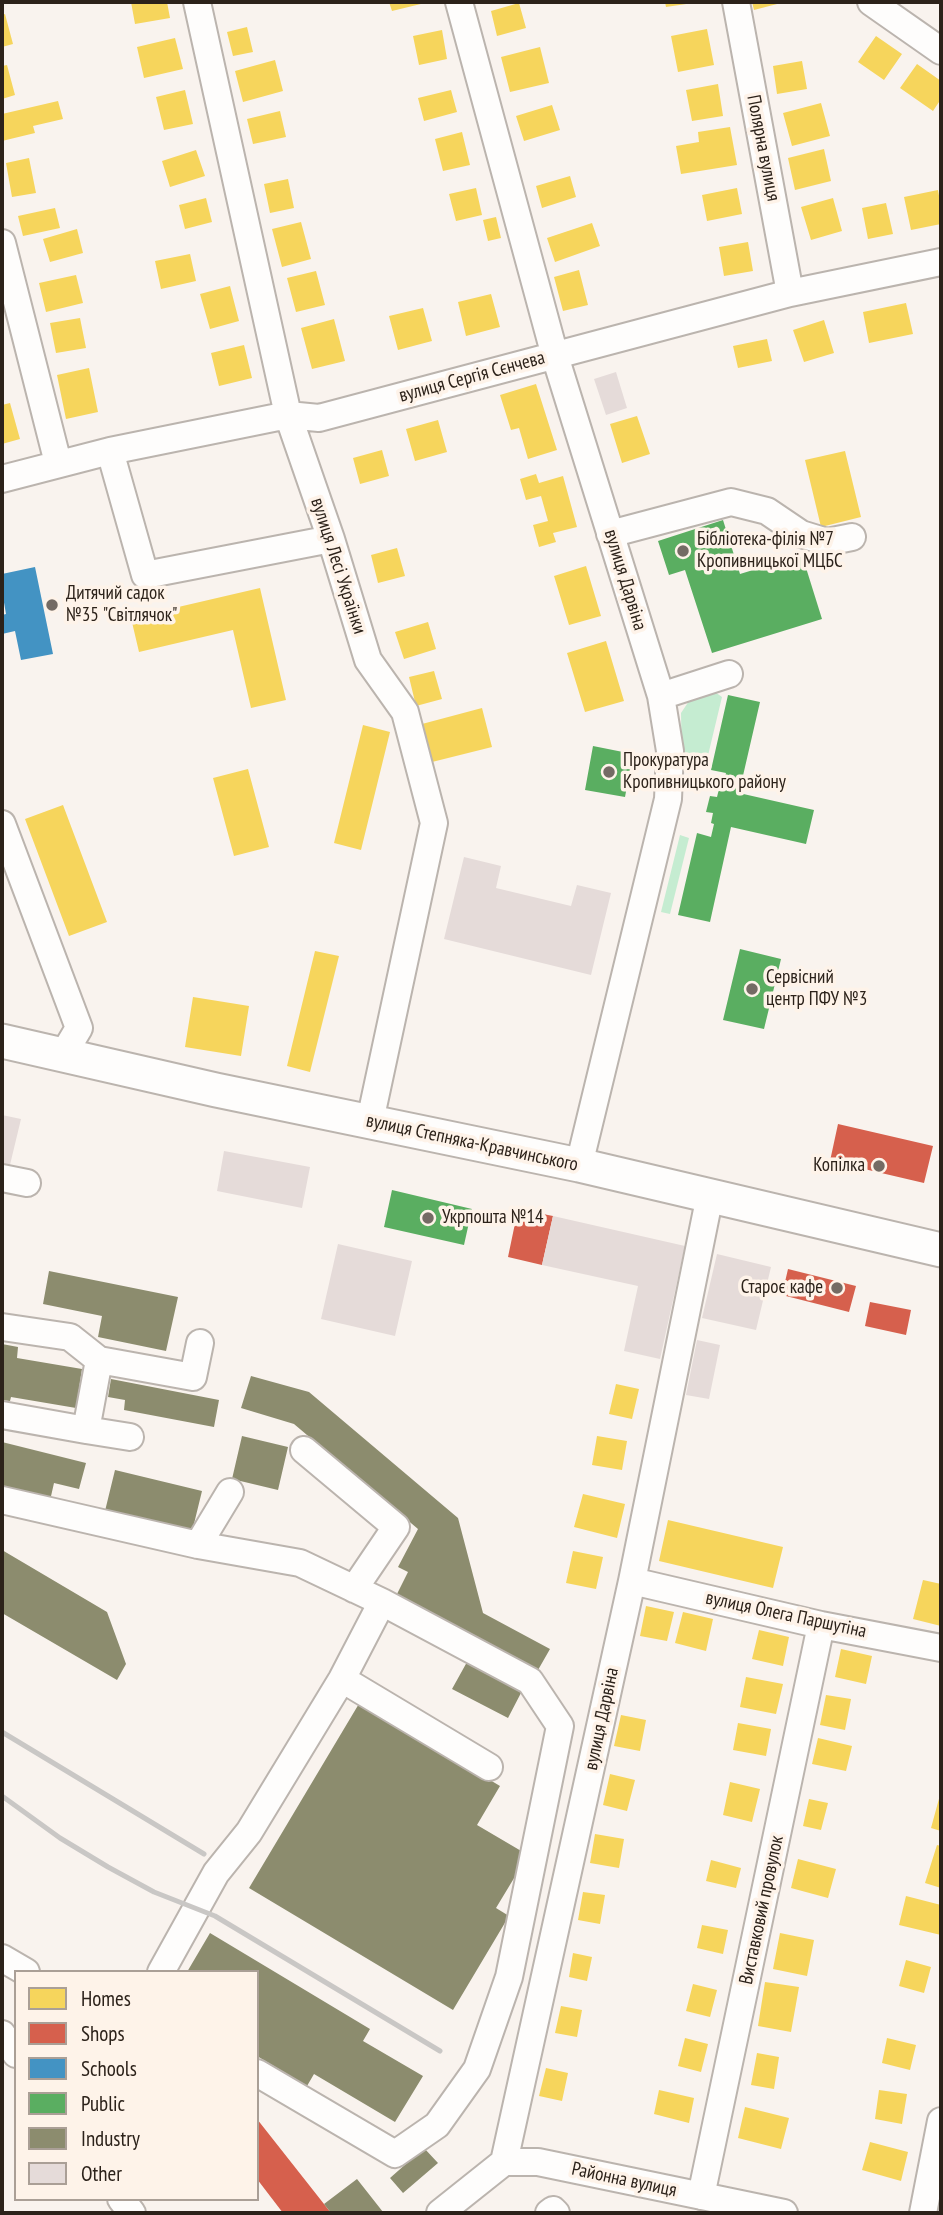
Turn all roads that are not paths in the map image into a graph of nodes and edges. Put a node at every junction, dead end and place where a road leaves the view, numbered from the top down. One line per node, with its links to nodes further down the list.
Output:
1 (197, 2): 10 (street, вулиця Лесі Українки)
2 (459, 2): 9 (street, вулиця Дарвіна)
3 (736, 2): 8 (street, Полярна вулиця)
4 (871, 2): 5 (street)
5 (941, 51)
6 (2, 243): 12 (street)
7 (941, 262): 8 (street, вулиця Сергія Сєнчева)
8 (790, 293): 9 (street, вулиця Сергія Сєнчева)
9 (555, 356): 10 (street, вулиця Сергія Сєнчева); 14 (street, вулиця Дарвіна)
10 (288, 415): 11 (street, вулиця Сергія Сєнчева); 16 (street, вулиця Лесі Українки)
11 (110, 451): 12 (street, вулиця Сергія Сєнчева); 16 (street)
12 (58, 463): 13 (street, вулиця Сергія Сєнчева)
13 (2, 479)
14 (610, 534): 15 (street); 18 (street, вулиця Дарвіна)
15 (852, 537)
16 (331, 539): 22 (street, вулиця Лесі Українки)
17 (729, 674): 18 (street)
18 (661, 696): 23 (street, вулиця Дарвіна)
19 (2, 824): 21 (street)
20 (2, 1041): 21 (main road, вулиця Степняка-Кравчинського)
21 (63, 1055): 22 (main road, вулиця Степняка-Кравчинського)
22 (370, 1121): 23 (main road, вулиця Степняка-Кравчинського)
23 (579, 1165): 24 (main road, вулиця Степняка-Кравчинського)
24 (710, 1195): 25 (main road, вулиця Степняка-Кравчинського); 36 (street, вулиця Дарвіна)
25 (941, 1250)
26 (2, 1327): 28 (street)
27 (200, 1343): 28 (street)
28 (99, 1360): 30 (street)
29 (2, 1415): 30 (street)
30 (86, 1430): 31 (street)
31 (130, 1437)
32 (304, 1450): 37 (street)
33 (230, 1492): 35 (street)
34 (2, 1500): 35 (street)
35 (198, 1545): 37 (street)
36 (632, 1581): 39 (street, вулиця Олега Паршутіна); 50 (street, вулиця Дарвіна)
37 (354, 1589): 38 (street)
38 (382, 1602): 41 (street); 48 (street)
39 (821, 1625): 40 (street, вулиця Олега Паршутіна); 51 (street, Виставковий провулок)
40 (941, 1648)
41 (342, 1679): 42 (street); 45 (street)
42 (489, 1767)
43 (2, 1958): 44 (street)
44 (23, 1970)
45 (162, 1970)
46 (2, 2034): 47 (street)
47 (14, 2051)
48 (259, 2074)
49 (941, 2122): 56 (street)
50 (505, 2162): 51 (street, Районна вулиця); 52 (street)
51 (701, 2196): 55 (street, Районна вулиця)
52 (440, 2213)
53 (549, 2213): 54 (street)
54 (556, 2213)
55 (785, 2213)
56 (923, 2213)

